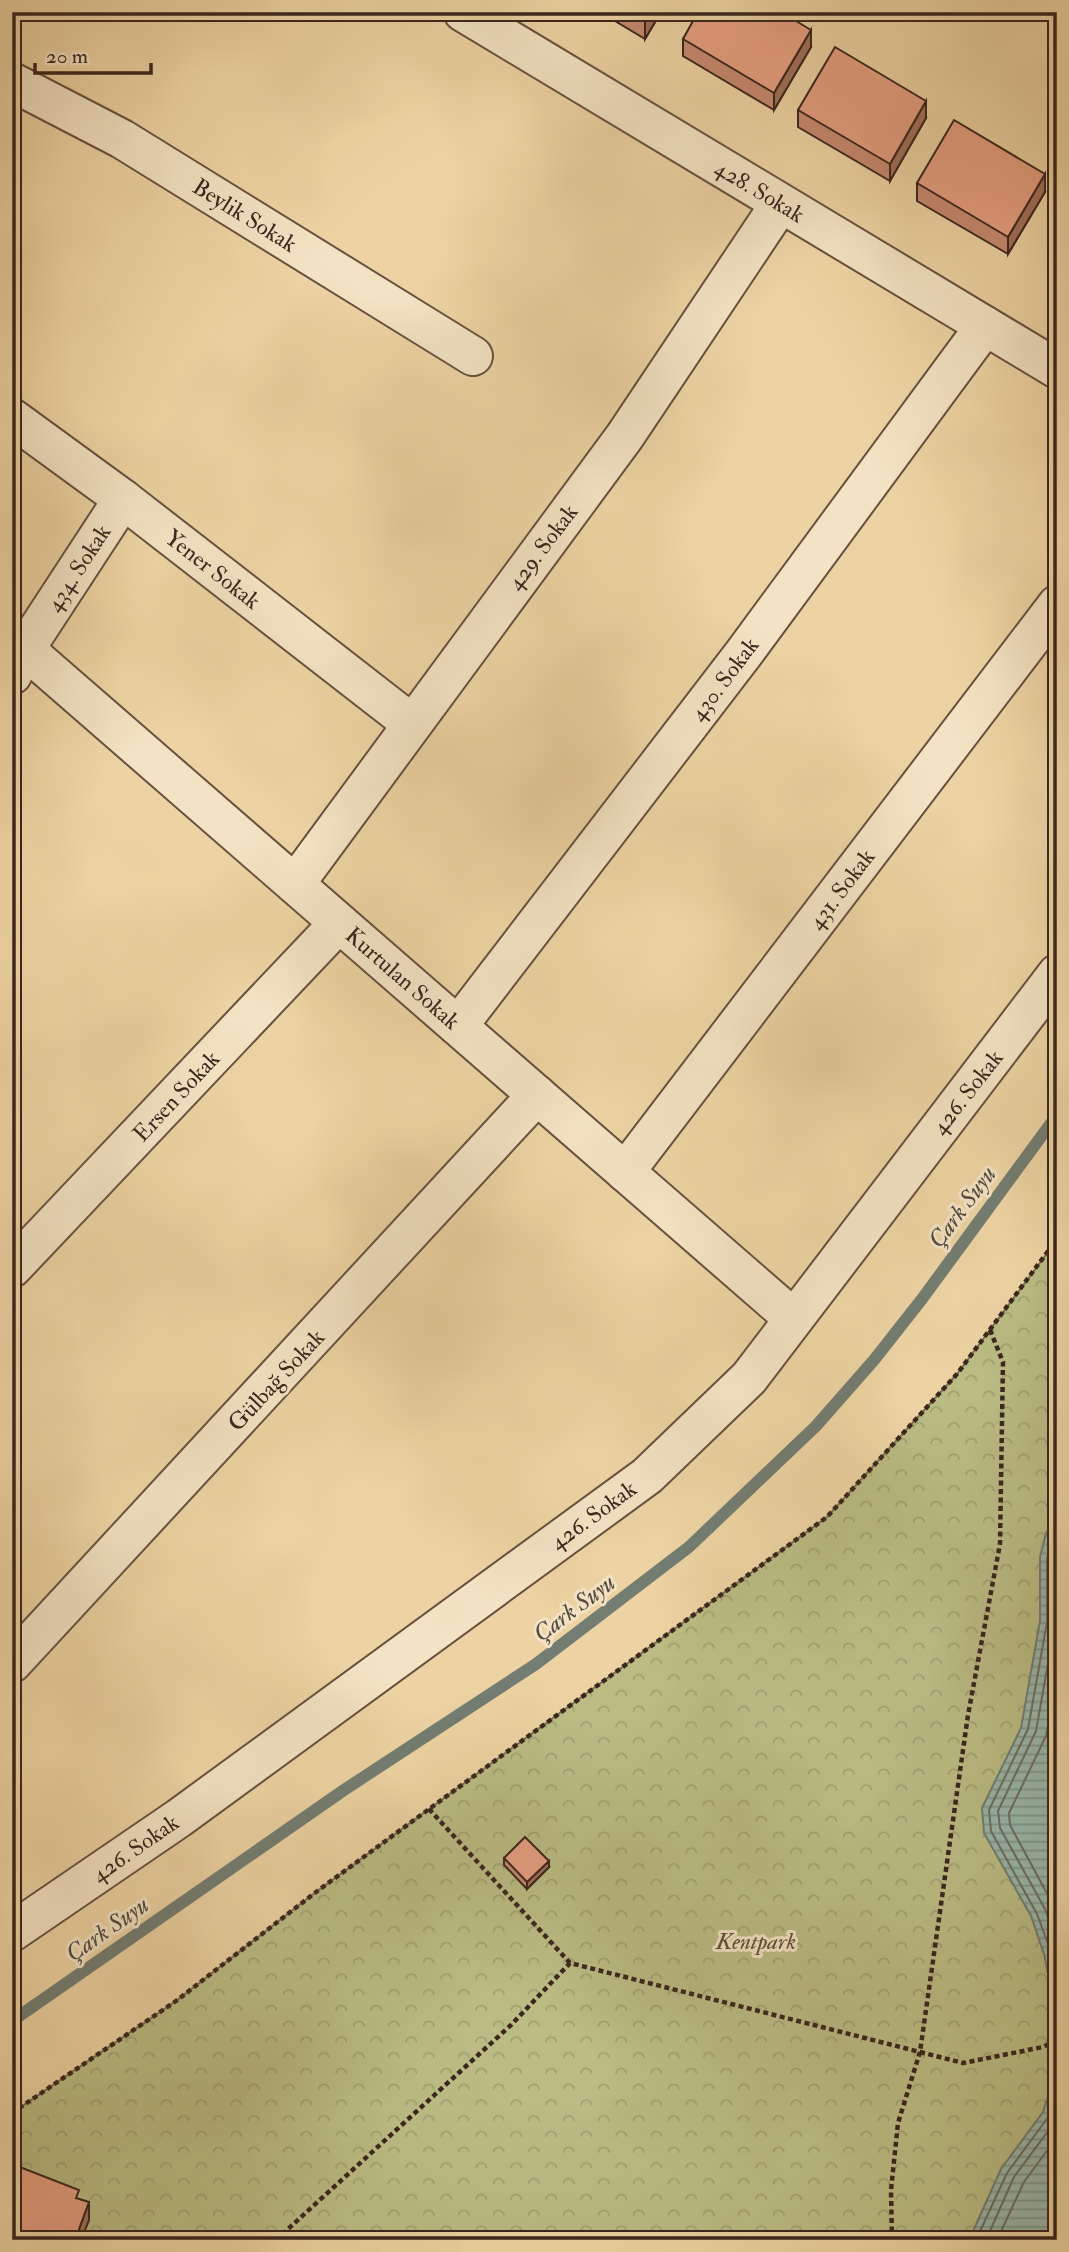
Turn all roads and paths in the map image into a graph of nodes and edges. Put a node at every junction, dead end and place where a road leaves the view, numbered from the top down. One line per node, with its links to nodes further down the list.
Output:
1 (463, 12): 3 (street, 428. Sokak)
2 (12, 82): 5 (street, Beylik Sokak)
3 (780, 204): 4 (street, 428. Sokak); 11 (street, 429. Sokak)
4 (985, 326): 6 (street, 428. Sokak); 15 (street, 430. Sokak)
5 (473, 356)
6 (1057, 369)
7 (12, 418): 8 (street, Yener Sokak)
8 (123, 499): 10 (street, 434. Sokak); 11 (street, Yener Sokak)
9 (1057, 605): 17 (street, 431. Sokak)
10 (16, 654): 12 (street, Kurtulan Sokak)
11 (411, 723): 12 (street, 429. Sokak)
12 (295, 884): 13 (street, Kurtulan Sokak)
13 (339, 923): 15 (street, Kurtulan Sokak); 19 (street, Ersen Sokak)
14 (1057, 974): 20 (street, 426. Sokak)
15 (458, 1026): 16 (street, Kurtulan Sokak)
16 (537, 1095): 17 (street, Kurtulan Sokak); 22 (street, Gülbağ Sokak)
17 (625, 1172): 20 (street, Kurtulan Sokak)
18 (1057, 1239): 21 (path)
19 (12, 1268)
20 (793, 1318): 24 (street, 426. Sokak)
21 (990, 1330): 23 (path); 27 (path)
22 (12, 1663)
23 (429, 1809): 25 (path); 28 (path)
24 (12, 1932)
25 (570, 1963): 27 (path); 29 (path)
26 (1057, 2040): 27 (path)
27 (920, 2052): 30 (path)
28 (12, 2113)
29 (276, 2240)
30 (892, 2240)

